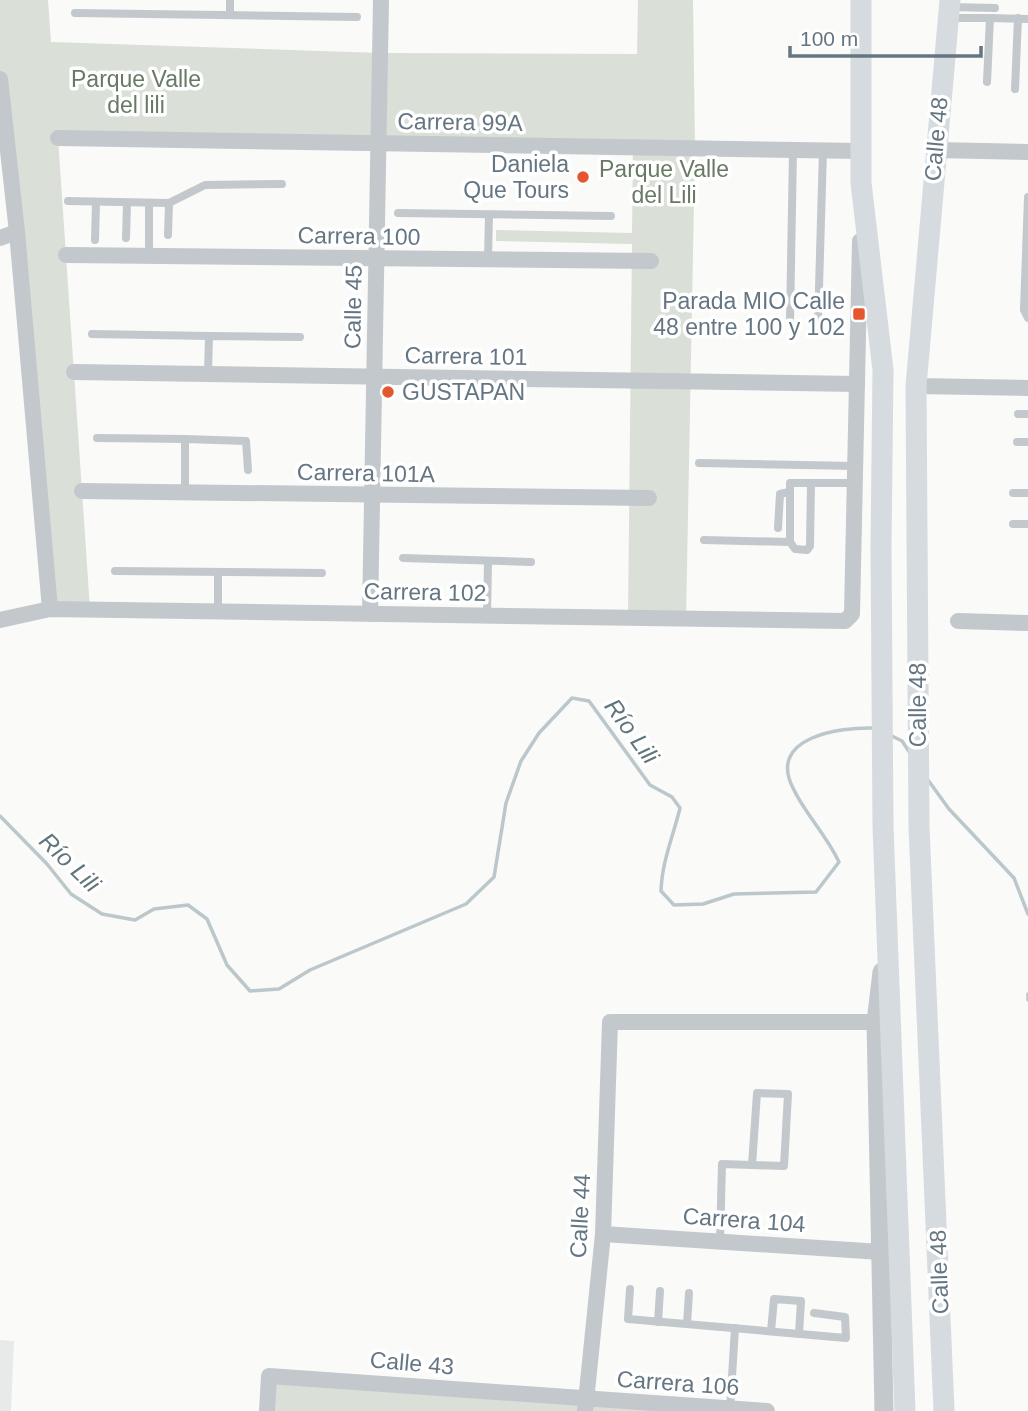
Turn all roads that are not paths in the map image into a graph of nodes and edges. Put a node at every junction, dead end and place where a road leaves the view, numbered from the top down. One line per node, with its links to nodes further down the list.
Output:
1 (230, 0): 7 (lane)
2 (380, 0): 16 (street, Calle 45)
3 (862, 0): 20 (main road, Calle 48)
4 (950, 8): 5 (lane); 9 (lane); 19 (main road, Calle 48)
5 (995, 8)
6 (75, 13): 7 (lane)
7 (230, 15): 8 (lane)
8 (357, 17)
9 (990, 18): 10 (lane); 13 (lane)
10 (1018, 18): 11 (lane); 14 (lane)
11 (1028, 19)
12 (0, 79): 33 (street)
13 (987, 82)
14 (1015, 89)
15 (58, 138): 16 (street, Carrera 99A)
16 (379, 144): 17 (street, Carrera 99A); 40 (street, Calle 45)
17 (793, 150): 18 (street, Carrera 99A); 44 (lane)
18 (824, 150): 20 (street, Carrera 99A); 45 (lane)
19 (935, 150): 21 (street); 53 (main road, Calle 48)
20 (861, 151): 22 (main road, Calle 48)
21 (1028, 152)
22 (860, 183): 52 (street, Calle 48); 92 (main road, Calle 48)
23 (282, 184): 28 (lane)
24 (1028, 197): 43 (lane)
25 (68, 201): 26 (lane)
26 (96, 202): 27 (lane); 37 (lane)
27 (127, 203): 29 (lane); 36 (lane)
28 (169, 203): 29 (lane); 34 (lane)
29 (149, 204): 39 (lane)
30 (398, 213): 31 (lane)
31 (489, 215): 32 (lane); 41 (lane)
32 (611, 216)
33 (17, 232): 35 (street); 84 (street)
34 (168, 235)
35 (0, 238)
36 (126, 239)
37 (95, 240)
38 (66, 255): 39 (street, Carrera 100)
39 (149, 255): 40 (street, Carrera 100)
40 (376, 259): 41 (street, Carrera 100); 51 (street, Calle 45)
41 (488, 260): 42 (street, Carrera 100)
42 (651, 261)
43 (1028, 318)
44 (790, 322)
45 (818, 323)
46 (92, 334): 47 (lane)
47 (209, 336): 48 (lane); 50 (lane)
48 (300, 337)
49 (74, 372): 50 (street, Carrera 101)
50 (208, 375): 51 (street, Carrera 101)
51 (374, 378): 52 (street, Carrera 101); 71 (street, Calle 45)
52 (857, 384): 62 (street, Calle 48)
53 (916, 387): 54 (street); 113 (main road, Calle 48)
54 (1028, 388)
55 (1018, 414): 56 (lane)
56 (1028, 414)
57 (97, 438): 58 (lane)
58 (185, 439): 63 (lane); 67 (lane)
59 (1017, 442): 60 (lane)
60 (1028, 442)
61 (699, 463): 62 (lane)
62 (855, 466): 65 (street, Calle 48)
63 (248, 470)
64 (811, 483): 65 (lane); 68 (lane); 77 (lane)
65 (855, 483): 88 (street, Calle 48)
66 (82, 491): 67 (street, Carrera 101A)
67 (185, 492): 71 (street, Carrera 101A)
68 (789, 492): 75 (lane); 77 (lane)
69 (1013, 493): 70 (lane)
70 (1028, 493)
71 (372, 496): 72 (street, Carrera 101A); 86 (street, Calle 45)
72 (649, 498)
73 (1013, 524): 74 (lane)
74 (1028, 524)
75 (778, 528)
76 (704, 540): 77 (lane)
77 (790, 542)
78 (403, 558): 79 (lane)
79 (488, 562): 80 (lane); 87 (lane)
80 (531, 562)
81 (115, 571): 82 (lane)
82 (218, 572): 83 (lane); 85 (lane)
83 (322, 573)
84 (50, 608): 85 (street, Carrera 102); 89 (street, Carrera 102)
85 (218, 610): 86 (street, Carrera 102)
86 (370, 614): 87 (street, Carrera 102)
87 (487, 616): 88 (street, Carrera 102)
88 (850, 618)
89 (0, 620)
90 (958, 621): 91 (street)
91 (1028, 623)
92 (887, 933): 93 (street); 112 (main road, Calle 48)
93 (876, 1022): 95 (street, Calle 44); 97 (street)
94 (752, 1165): 94 (lane); 96 (lane)
95 (603, 1234): 96 (street, Carrera 104); 107 (street, Calle 44)
96 (720, 1242): 97 (street, Carrera 104)
97 (881, 1252): 111 (street)
98 (630, 1289): 102 (lane)
99 (660, 1291): 102 (lane)
100 (689, 1293): 103 (lane)
101 (814, 1313): 106 (lane)
102 (658, 1322): 103 (lane)
103 (687, 1324): 104 (lane)
104 (735, 1328): 105 (lane); 108 (lane)
105 (771, 1331): 106 (lane); 106 (lane)
106 (799, 1334)
107 (586, 1405): 108 (street, Carrera 106); 109 (street, Calle 43)
108 (730, 1409): 110 (street, Carrera 106)
109 (267, 1411)
110 (767, 1411)
111 (884, 1411)
112 (905, 1411)
113 (944, 1411)

